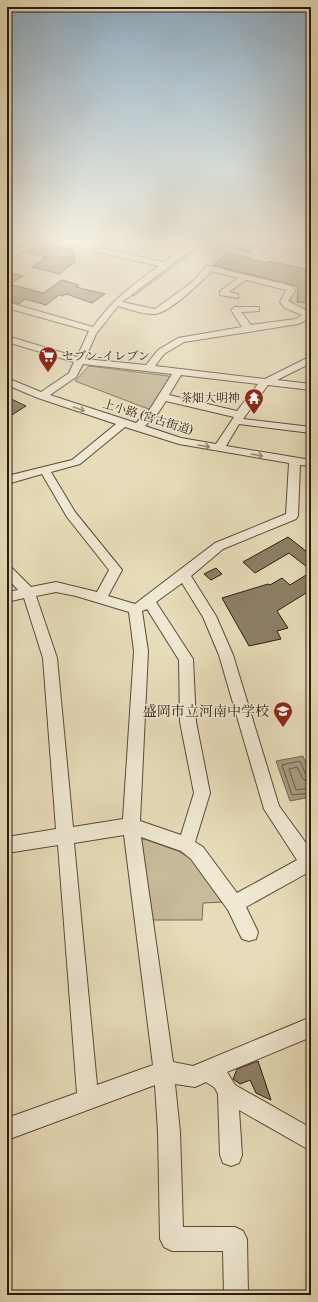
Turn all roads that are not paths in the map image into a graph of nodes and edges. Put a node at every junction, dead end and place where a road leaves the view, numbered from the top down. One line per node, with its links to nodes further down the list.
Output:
1 (115, 303): 9 (street)
2 (119, 303): 3 (street)
3 (168, 303)
4 (285, 303): 7 (street)
5 (7, 305): 9 (street)
6 (256, 309): 8 (street)
7 (309, 314): 8 (street)
8 (248, 328): 13 (street)
9 (94, 330): 12 (street)
10 (7, 339): 12 (street)
11 (311, 359): 15 (street)
12 (81, 361): 13 (street); 18 (street)
13 (148, 369): 14 (street)
14 (178, 373): 15 (street); 19 (street)
15 (264, 383): 17 (street); 20 (street)
16 (9, 384): 18 (street, 上小路 (宮古街道))
17 (311, 387)
18 (42, 396): 21 (street, 上小路 (宮古街道), one-way to 21)
19 (163, 397): 20 (street); 22 (street)
20 (238, 418): 23 (street); 24 (street)
21 (122, 424): 22 (street, 上小路 (宮古街道)); 27 (street)
22 (137, 428): 24 (street, 上小路 (宮古街道), one-way to 24)
23 (311, 430)
24 (219, 448): 25 (street, 上小路 (宮古街道), one-way to 25)
25 (295, 462): 26 (street, 上小路 (宮古街道)); 30 (street)
26 (311, 464)
27 (44, 470): 28 (street); 33 (street)
28 (7, 480)
29 (7, 570): 31 (street)
30 (184, 575): 34 (street); 40 (street)
31 (28, 592): 32 (street); 33 (street); 37 (street)
32 (7, 597)
33 (100, 598): 35 (street)
34 (148, 600): 35 (street); 39 (street)
35 (135, 609): 36 (street)
36 (131, 826): 37 (street); 39 (street); 45 (street)
37 (64, 835): 38 (street); 47 (street)
38 (7, 845)
39 (186, 845): 41 (street)
40 (310, 864): 41 (street)
41 (234, 904): 42 (street)
42 (249, 932)
43 (311, 1027): 44 (street)
44 (206, 1070): 45 (street); 46 (street)
45 (164, 1071): 47 (street); 51 (street)
46 (228, 1092): 49 (street); 50 (street)
47 (88, 1099): 48 (street)
48 (7, 1129)
49 (311, 1140)
50 (232, 1154)
51 (236, 1295)

